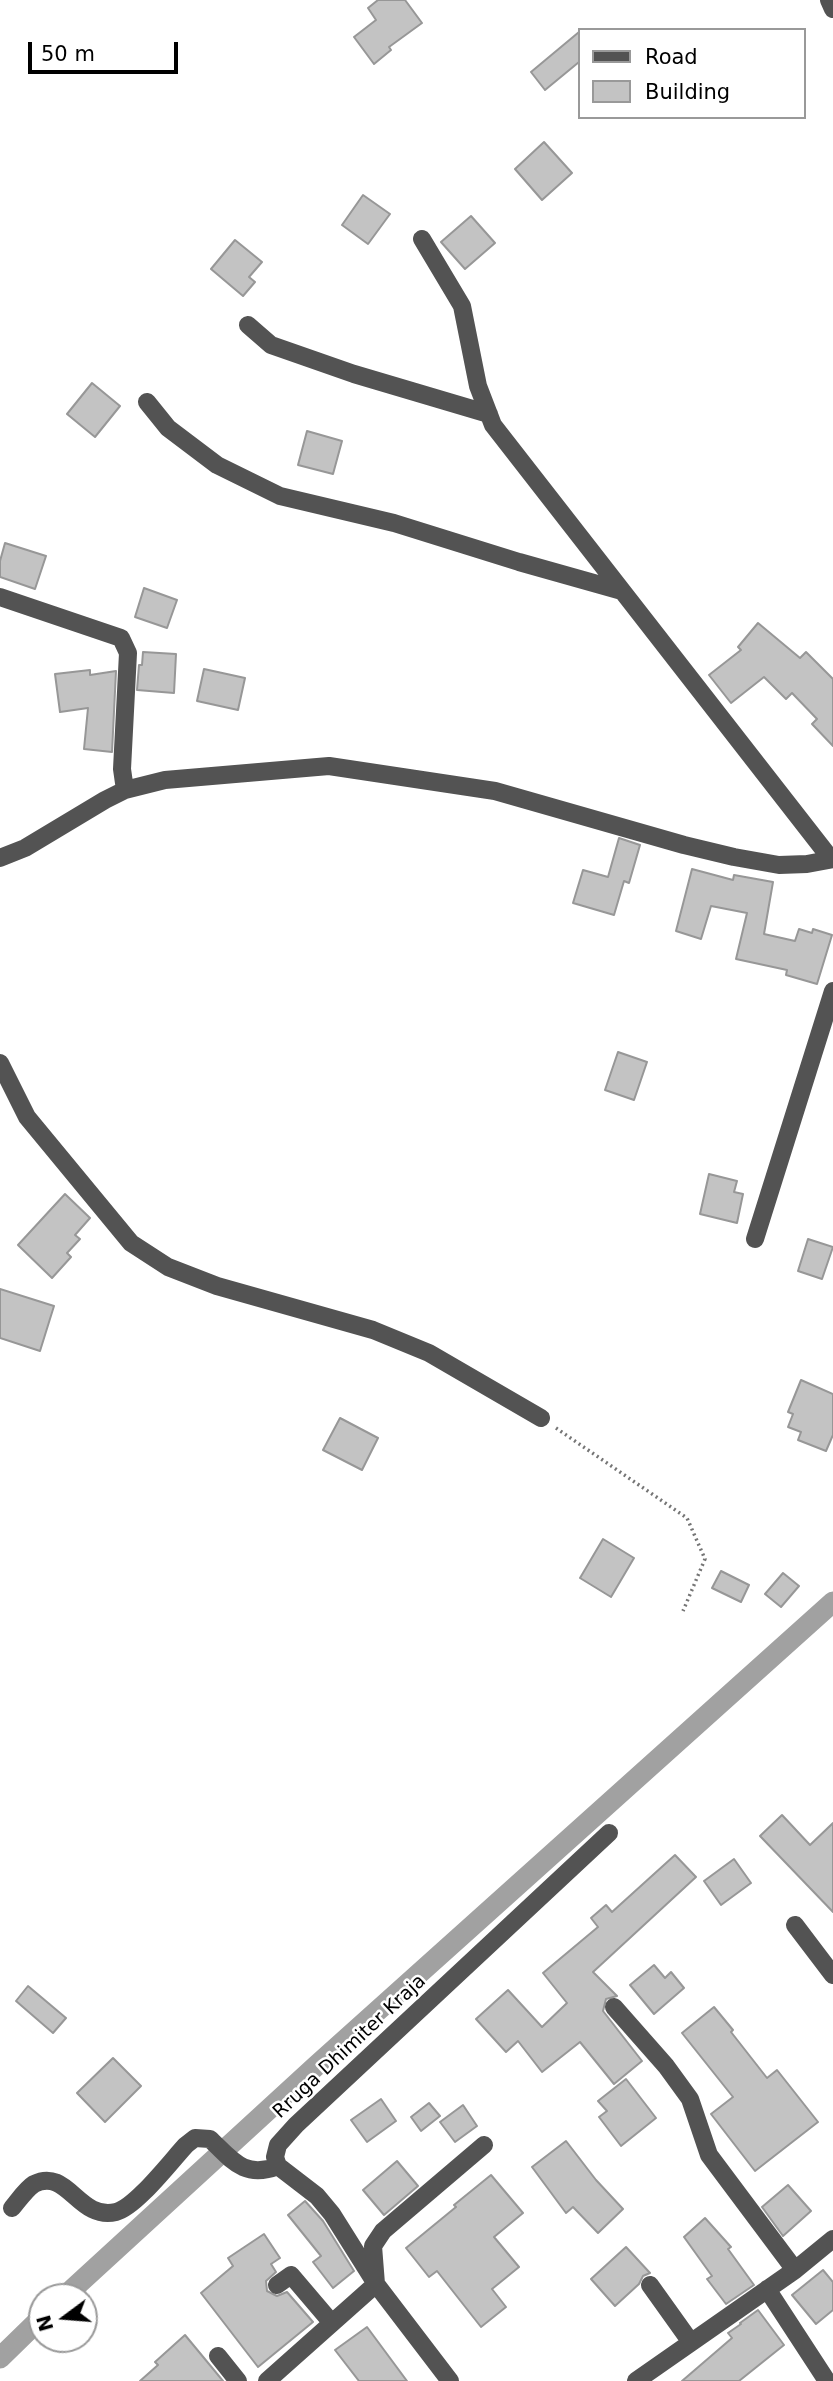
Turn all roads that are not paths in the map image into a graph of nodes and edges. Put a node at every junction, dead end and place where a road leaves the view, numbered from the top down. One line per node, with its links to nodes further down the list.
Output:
1 (829, 0): 2 (street)
2 (833, 9)
3 (422, 239): 6 (street)
4 (248, 325): 6 (street)
5 (146, 402): 7 (street)
6 (489, 414): 7 (street)
7 (622, 591): 11 (street)
8 (0, 597): 9 (street)
9 (125, 790): 10 (street); 11 (street)
10 (0, 858)
11 (832, 859)
12 (833, 991): 14 (street)
13 (0, 1063): 15 (street)
14 (755, 1239)
15 (541, 1418)
16 (609, 1833): 21 (street, Rruga Dhimiter Kraja)
17 (795, 1925): 18 (street)
18 (833, 1975)
19 (614, 2007): 24 (street)
20 (484, 2145): 25 (street)
21 (278, 2166): 22 (street); 25 (street)
22 (12, 2208)
23 (833, 2239): 24 (street)
24 (794, 2270): 28 (street)
25 (376, 2284): 29 (street); 34 (street)
26 (277, 2285): 29 (street)
27 (650, 2285): 30 (street)
28 (766, 2289): 30 (street); 36 (street)
29 (331, 2322): 33 (street)
30 (690, 2341): 35 (street)
31 (218, 2356): 32 (street)
32 (238, 2381)
33 (267, 2381)
34 (450, 2381)
35 (636, 2381)
36 (827, 2381)

